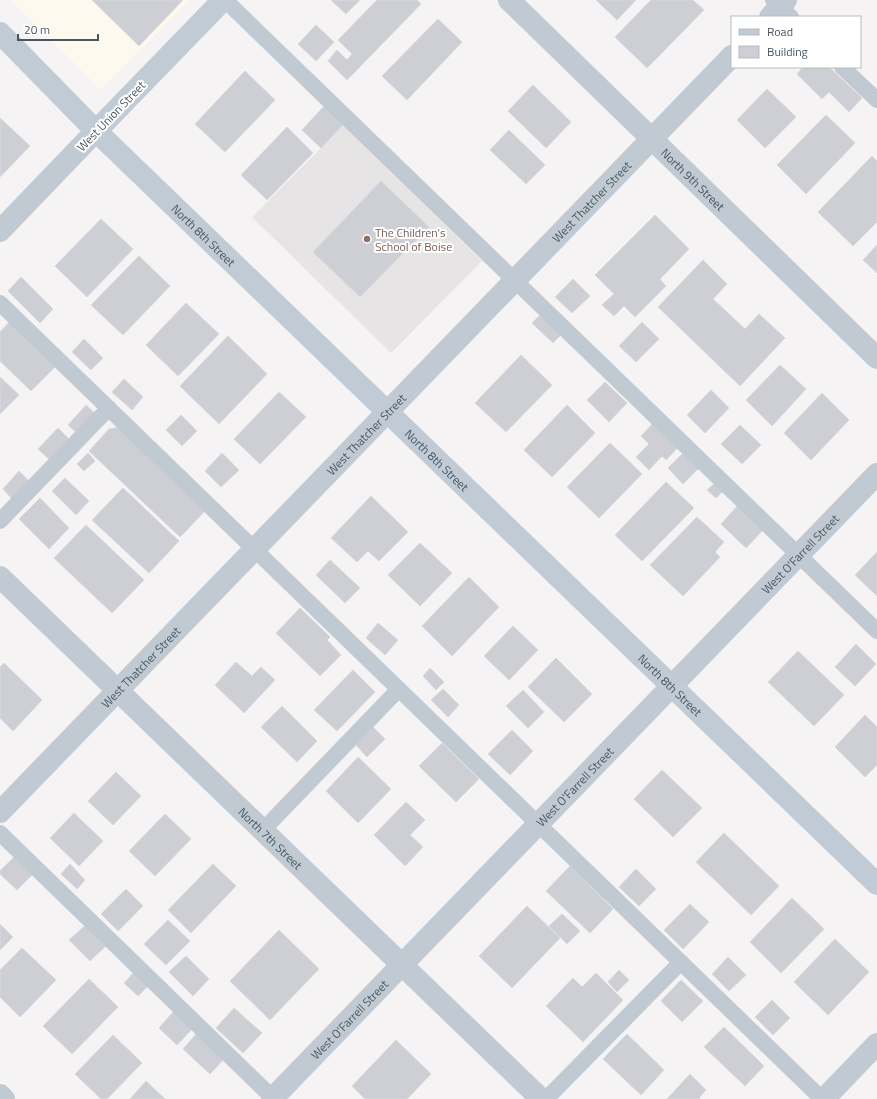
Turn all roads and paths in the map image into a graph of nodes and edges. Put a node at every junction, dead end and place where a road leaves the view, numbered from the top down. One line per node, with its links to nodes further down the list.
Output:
1 (224, 0): 7 (street, West Union Street); 10 (lane)
2 (509, 0): 8 (street, North 9th Street)
3 (0, 33): 7 (street, North 8th Street)
4 (731, 57): 8 (street, West Thatcher Street)
5 (843, 68): 6 (lane)
6 (877, 100)
7 (96, 131): 9 (street, West Union Street); 14 (street, North 8th Street)
8 (652, 139): 10 (street, West Thatcher Street); 12 (street, North 9th Street)
9 (0, 231)
10 (515, 280): 14 (street, West Thatcher Street); 18 (lane)
11 (0, 303): 13 (lane)
12 (877, 358)
13 (109, 408): 16 (lane); 17 (lane)
14 (387, 412): 17 (street, West Thatcher Street); 21 (street, North 8th Street)
15 (877, 474): 18 (street, West O'Farrell Street)
16 (0, 521)
17 (255, 549): 22 (lane); 23 (street, West Thatcher Street)
18 (798, 556): 20 (lane); 21 (street, West O'Farrell Street)
19 (0, 577): 23 (street, North 7th Street)
20 (877, 631)
21 (672, 686): 25 (street, West O'Farrell Street); 28 (street, North 8th Street)
22 (399, 689): 25 (lane); 26 (lane)
23 (118, 690): 24 (street, West Thatcher Street); 26 (street, North 7th Street)
24 (0, 812)
25 (538, 824): 29 (lane); 30 (street, West O'Farrell Street)
26 (263, 830): 30 (street, North 7th Street)
27 (0, 833): 34 (lane)
28 (877, 884)
29 (681, 962): 36 (lane); 37 (lane)
30 (402, 964): 34 (street, West O'Farrell Street); 35 (street, North 7th Street)
31 (877, 1044): 37 (street)
32 (0, 1095): 33 (street)
33 (4, 1099)
34 (273, 1099)
35 (541, 1099)
36 (546, 1099)
37 (823, 1099)

